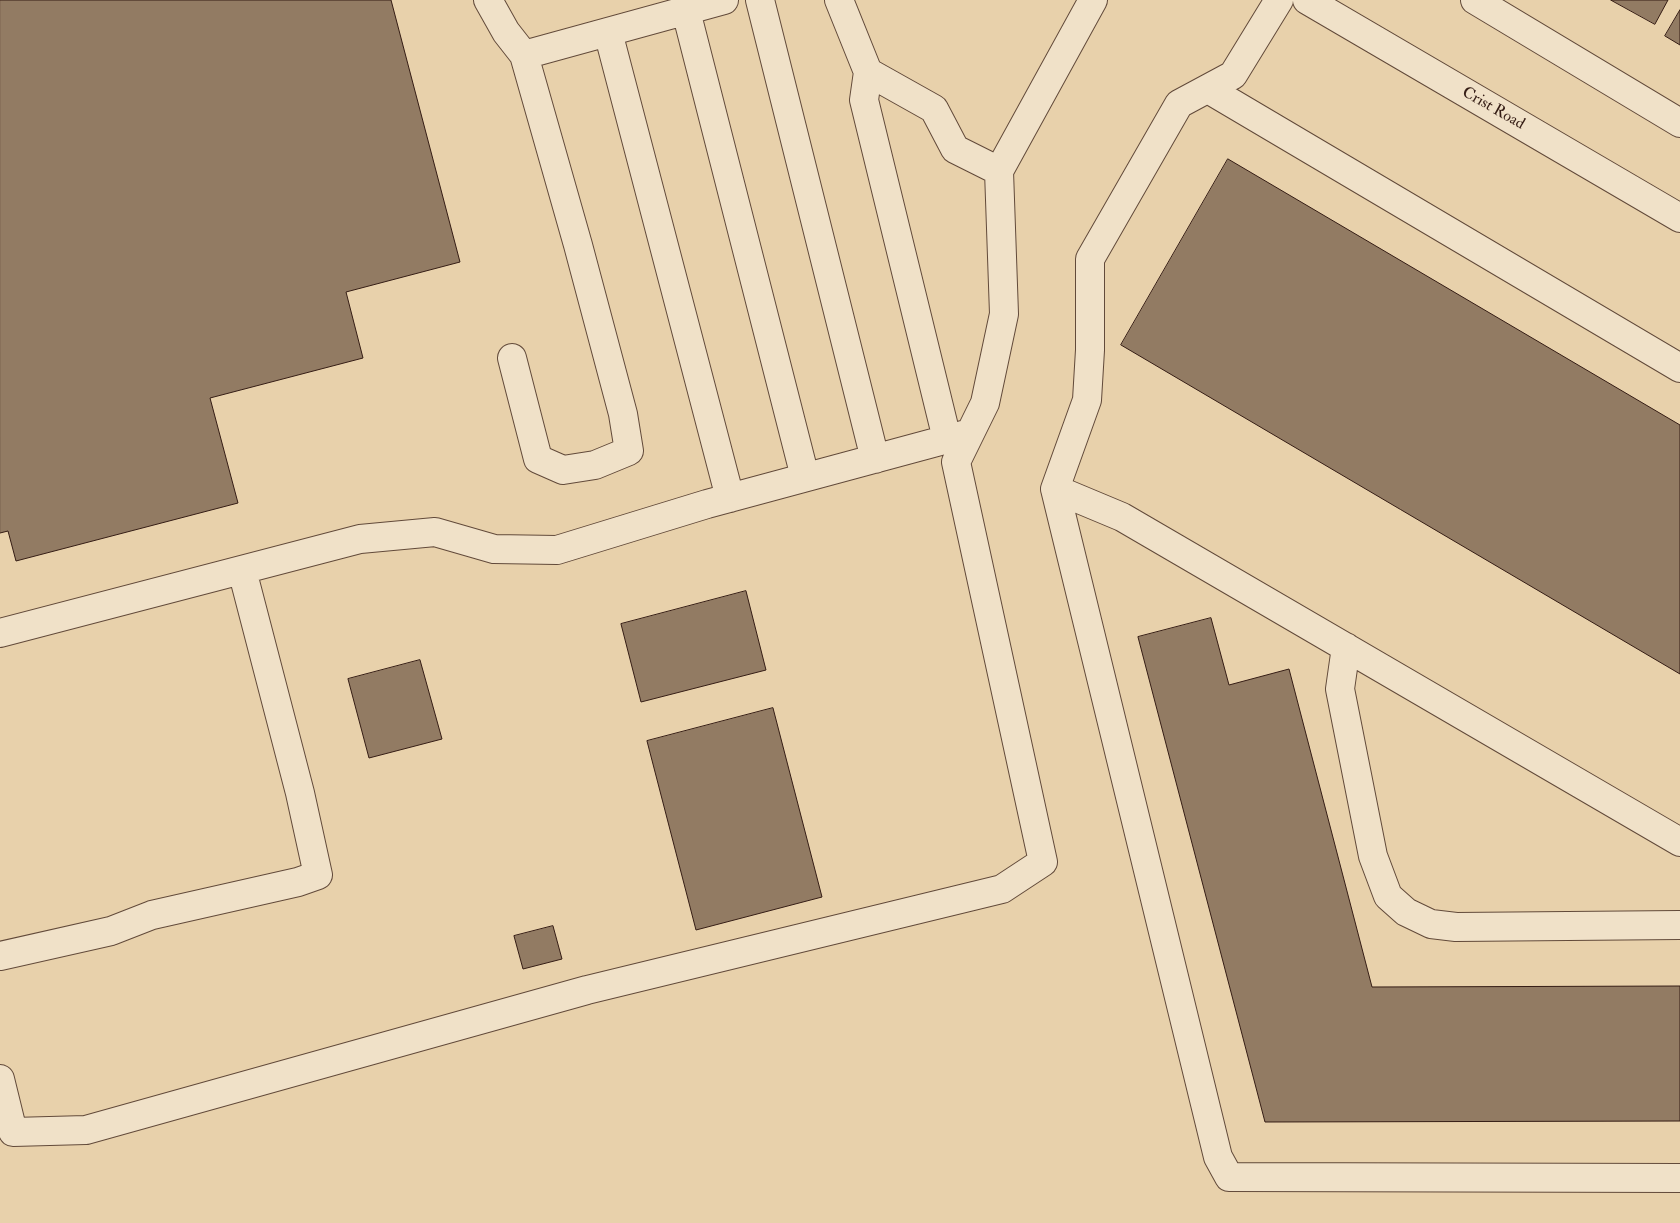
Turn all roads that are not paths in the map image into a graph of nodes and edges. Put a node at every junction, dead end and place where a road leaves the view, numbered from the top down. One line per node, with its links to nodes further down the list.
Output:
1 (488, 0): 11 (street)
2 (724, 0): 9 (street)
3 (760, 0): 20 (street)
4 (839, 0): 12 (street)
5 (1093, 0): 15 (street)
6 (1280, 0): 13 (street)
7 (1307, 0): 16 (street, Crist Road)
8 (1475, 0): 14 (street)
9 (686, 11): 10 (street); 21 (street)
10 (608, 32): 11 (street); 23 (street)
11 (524, 55): 17 (street)
12 (868, 72): 15 (street); 19 (street)
13 (1208, 89): 18 (street); 22 (street)
14 (1680, 123)
15 (999, 171): 19 (street)
16 (1680, 218)
17 (512, 358)
18 (1680, 368)
19 (958, 436): 20 (street); 30 (street)
20 (875, 459): 21 (street)
21 (805, 477): 23 (street)
22 (1055, 488): 26 (street); 31 (street)
23 (730, 498): 24 (street)
24 (242, 570): 25 (street); 29 (street)
25 (0, 633)
26 (1346, 647): 27 (street); 28 (street)
27 (1680, 842)
28 (1680, 925)
29 (0, 956)
30 (0, 1079)
31 (1680, 1178)

